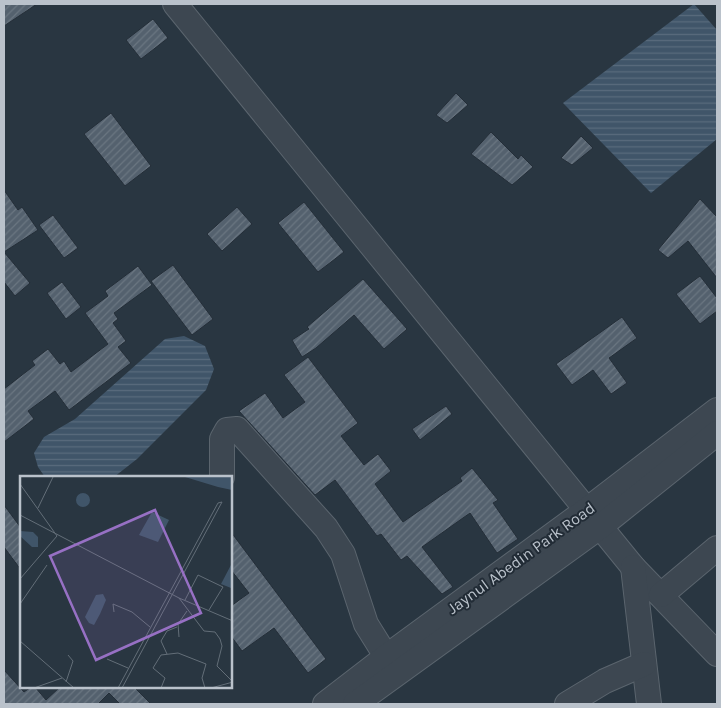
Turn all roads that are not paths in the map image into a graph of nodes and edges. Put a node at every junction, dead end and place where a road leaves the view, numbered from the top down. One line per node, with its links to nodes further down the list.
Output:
1 (175, 4): 5 (street)
2 (717, 410): 5 (street, Jaynul Abedin Park Road)
3 (717, 433): 5 (street, Jaynul Abedin Park Road)
4 (222, 476): 10 (street)
5 (595, 518): 7 (street); 10 (street, Jaynul Abedin Park Road)
6 (717, 548): 8 (street)
7 (633, 567): 8 (street); 11 (street)
8 (661, 595): 9 (street)
9 (717, 654)
10 (391, 664): 12 (street, Jaynul Abedin Park Road); 13 (street, Jaynul Abedin Park Road)
11 (644, 664): 14 (street); 15 (street)
12 (325, 704)
13 (355, 704)
14 (567, 704)
15 (649, 704)

